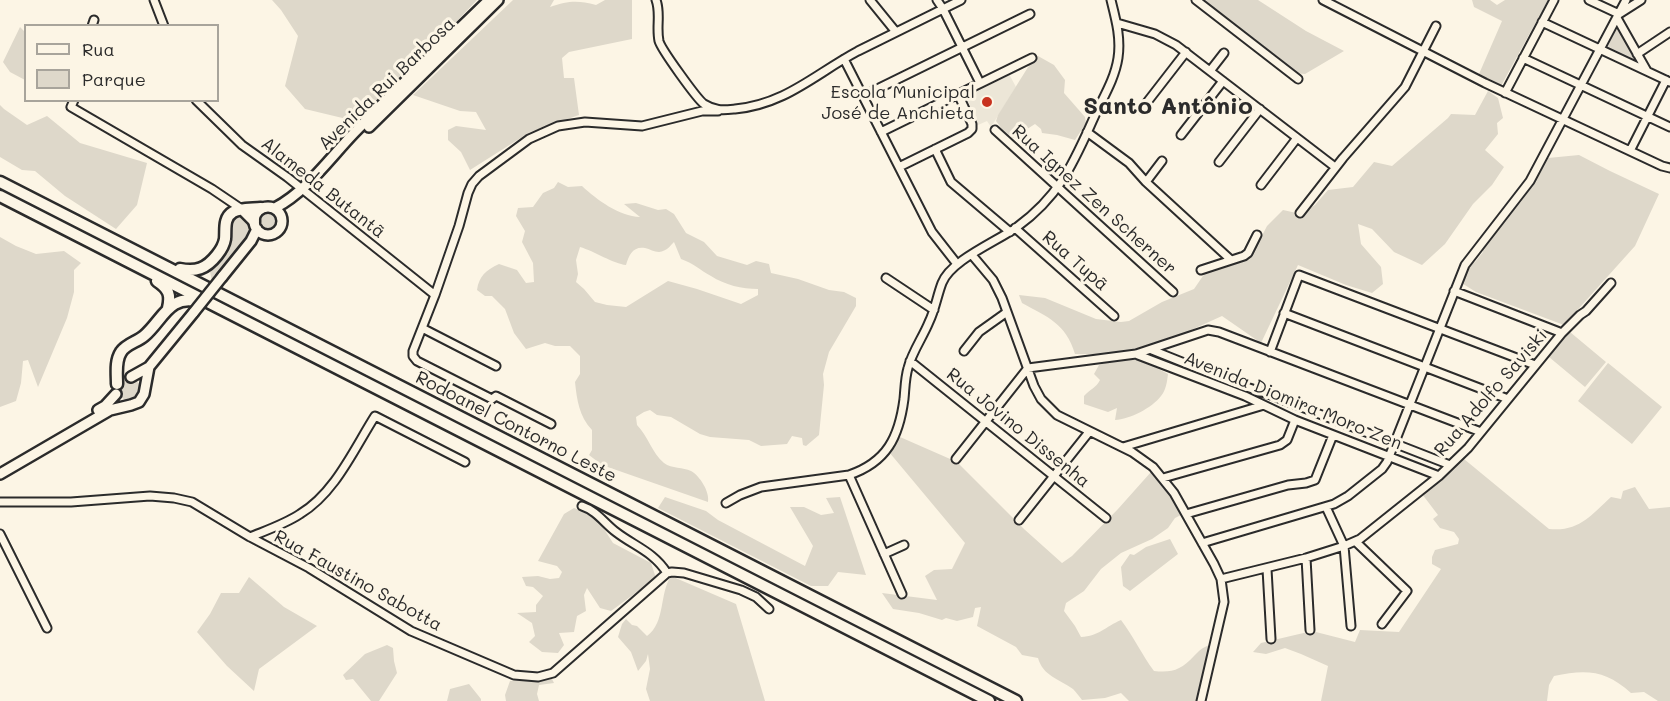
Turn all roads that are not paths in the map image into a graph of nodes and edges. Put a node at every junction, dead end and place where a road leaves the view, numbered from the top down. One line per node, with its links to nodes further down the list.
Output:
1 (154, 0): 20 (street)
2 (489, 0): 63 (main road, Avenida Rui Barbosa)
3 (498, 0): 63 (main road, Avenida Rui Barbosa)
4 (656, 0): 39 (street)
5 (870, 0): 22 (street)
6 (937, 0): 15 (street)
7 (961, 0): 15 (street)
8 (1111, 0): 19 (street)
9 (1196, 0): 35 (street)
10 (1323, 0): 27 (street)
11 (1554, 0): 18 (street)
12 (1588, 0): 17 (street)
13 (1626, 0): 17 (street)
14 (1641, 0): 17 (street)
15 (944, 9): 22 (street); 24 (street)
16 (1030, 14): 24 (street)
17 (1618, 16): 25 (street); 29 (street)
18 (1542, 22): 25 (street); 31 (street)
19 (1117, 23): 26 (street); 56 (street)
20 (163, 24)
21 (1436, 26): 27 (street)
22 (896, 32): 32 (street)
23 (1670, 32): 29 (street)
24 (962, 47): 38 (street); 44 (street)
25 (1600, 49): 34 (street); 40 (street)
26 (1185, 52): 33 (street); 49 (street)
27 (1424, 52): 41 (street); 65 (street)
28 (1224, 53): 33 (street)
29 (1637, 54): 34 (street)
30 (1032, 58): 38 (street)
31 (1523, 58): 40 (street); 41 (street)
32 (844, 59): 44 (street); 47 (street)
33 (1210, 71): 36 (street)
34 (1647, 71): 37 (street)
35 (1298, 79)
36 (1223, 81): 48 (street); 57 (street)
37 (1668, 81): 51 (street)
38 (980, 83): 42 (street)
39 (689, 84): 43 (street); 47 (street)
40 (1581, 85): 51 (street); 52 (street)
41 (1505, 93): 52 (street)
42 (958, 94): 55 (street); 59 (street)
43 (696, 96): 47 (street); 50 (street)
44 (863, 96): 55 (street)
45 (73, 102): 74 (street)
46 (198, 102): 70 (street, Alameda Butantã)
47 (716, 108): 50 (street)
48 (1260, 109): 58 (street); 62 (street)
49 (1141, 110)
50 (699, 112): 92 (street)
51 (1648, 117): 53 (street); 60 (street)
52 (1563, 120): 60 (street); 89 (street)
53 (1670, 127)
54 (994, 130): 71 (street, Rua Ignez Zen Scherner)
55 (881, 132): 64 (street)
56 (1087, 132): 68 (street); 71 (street)
57 (1181, 135)
58 (1297, 138): 65 (street); 69 (street)
59 (935, 149): 64 (street); 78 (street, Rua Tupã)
60 (1630, 151): 66 (street)
61 (1162, 161): 68 (street)
62 (1220, 162)
63 (325, 166): 70 (main road, Avenida Rui Barbosa)
64 (899, 167): 84 (street)
65 (1335, 167): 76 (street)
66 (1670, 168)
67 (0, 182): 85 (highway, Rodoanel Contorno Leste)
68 (1146, 182): 81 (street)
69 (1261, 185)
70 (301, 188): 75 (main road, Avenida Rui Barbosa); 92 (street, Alameda Butantã)
71 (1058, 188): 78 (street); 90 (street, Rua Ignez Zen Scherner)
72 (0, 196): 82 (highway, Rodoanel Contorno Leste)
73 (261, 208): 74 (highway); 75 (main road); 77 (main road)
74 (243, 210): 77 (highway); 83 (highway)
75 (278, 212): 77 (main road)
76 (1300, 213)
77 (258, 228): 91 (main road, bridge)
78 (1013, 230): 80 (street); 98 (street, Rua Tupã)
79 (1257, 235): 81 (street)
80 (972, 255): 84 (street); 96 (street)
81 (1231, 260): 86 (street)
82 (133, 264): 93 (highway, Rodoanel Contorno Leste); 94 (highway)
83 (210, 264): 85 (highway); 91 (highway)
84 (957, 264): 95 (street)
85 (165, 266): 91 (highway, Rodoanel Contorno Leste)
86 (1201, 270)
87 (886, 279): 95 (street)
88 (1611, 283): 101 (street, Rua Adolfo Saviski)
89 (1454, 291): 100 (street); 101 (street)
90 (1173, 292)
91 (214, 294): 110 (main road, bridge); 165 (highway, Rodoanel Contorno Leste)
92 (435, 295): 99 (street)
93 (217, 307): 94 (highway); 164 (highway, Rodoanel Contorno Leste)
94 (168, 308): 107 (highway)
95 (933, 310): 106 (street)
96 (1007, 312): 103 (street); 112 (street)
97 (1284, 313): 100 (street); 104 (street); 111 (street)
98 (1114, 316)
99 (422, 328): 109 (street); 123 (street)
100 (1440, 329): 108 (street); 111 (street)
101 (1562, 333): 108 (street, Rua Adolfo Saviski)
102 (1152, 350): 104 (street); 105 (street); 116 (street, Avenida Diomira Moro Zen)
103 (964, 351)
104 (1270, 352): 120 (street)
105 (1136, 354): 112 (street); 119 (street, Avenida Diomira Moro Zen)
106 (910, 361): 122 (street, Rua Jovino Dissenha); 135 (street)
107 (117, 364): 113 (highway); 114 (highway)
108 (1535, 365): 117 (street, Rua Adolfo Saviski)
109 (496, 366)
110 (149, 367): 113 (main road); 115 (main road)
111 (1425, 367): 117 (street); 120 (street)
112 (1028, 368): 122 (street); 124 (street)
113 (130, 377): 114 (main road); 115 (main road)
114 (116, 389): 118 (main road); 133 (main road)
115 (144, 390): 118 (main road)
116 (1268, 394): 119 (street); 127 (street, Avenida Diomira Moro Zen)
117 (1508, 399): 125 (street, Rua Adolfo Saviski)
118 (131, 405): 134 (main road)
119 (1264, 405): 121 (street, Avenida Diomira Moro Zen); 128 (street)
120 (1410, 405): 125 (street); 127 (street)
121 (1295, 420): 126 (street, Avenida Diomira Moro Zen); 138 (street)
122 (985, 421): 130 (street); 136 (street, Rua Jovino Dissenha)
123 (550, 424)
124 (1089, 432): 128 (street); 136 (street)
125 (1481, 432): 132 (street, Rua Adolfo Saviski)
126 (1333, 435): 129 (street, Avenida Diomira Moro Zen); 143 (street)
127 (1395, 443): 129 (street); 132 (street, Avenida Diomira Moro Zen)
128 (1123, 448): 138 (street)
129 (1390, 457): 137 (street, Avenida Diomira Moro Zen); 142 (street)
130 (956, 459)
131 (465, 462): 147 (street)
132 (1450, 465): 137 (street, Rua Adolfo Saviski)
133 (0, 467)
134 (0, 474)
135 (849, 475): 140 (street); 152 (street)
136 (1054, 476): 144 (street, Rua Jovino Dissenha); 145 (street)
137 (1438, 476): 148 (street, Rua Adolfo Saviski)
138 (1163, 478): 143 (street)
139 (0, 502): 147 (street, Rua Faustino Sabotta)
140 (726, 503)
141 (582, 506): 155 (street)
142 (1326, 507): 149 (street); 151 (street)
143 (1186, 514): 149 (street)
144 (1106, 518)
145 (1019, 520)
146 (0, 534): 161 (street)
147 (250, 537): 155 (street, Rua Faustino Sabotta)
148 (1356, 542): 151 (street, Rua Adolfo Saviski); 159 (street)
149 (1202, 543): 156 (street)
150 (904, 545): 152 (street)
151 (1344, 546): 153 (street, Rua Adolfo Saviski); 160 (street)
152 (884, 554): 157 (street)
153 (1306, 558): 154 (street, Rua Adolfo Saviski); 162 (street)
154 (1267, 569): 156 (street, Rua Adolfo Saviski); 163 (street)
155 (667, 573): 158 (street)
156 (1221, 579): 166 (street)
157 (902, 594)
158 (769, 609)
159 (1382, 624)
160 (1351, 626)
161 (47, 628)
162 (1310, 630)
163 (1271, 639)
164 (989, 701)
165 (1016, 701)
166 (1201, 701)

